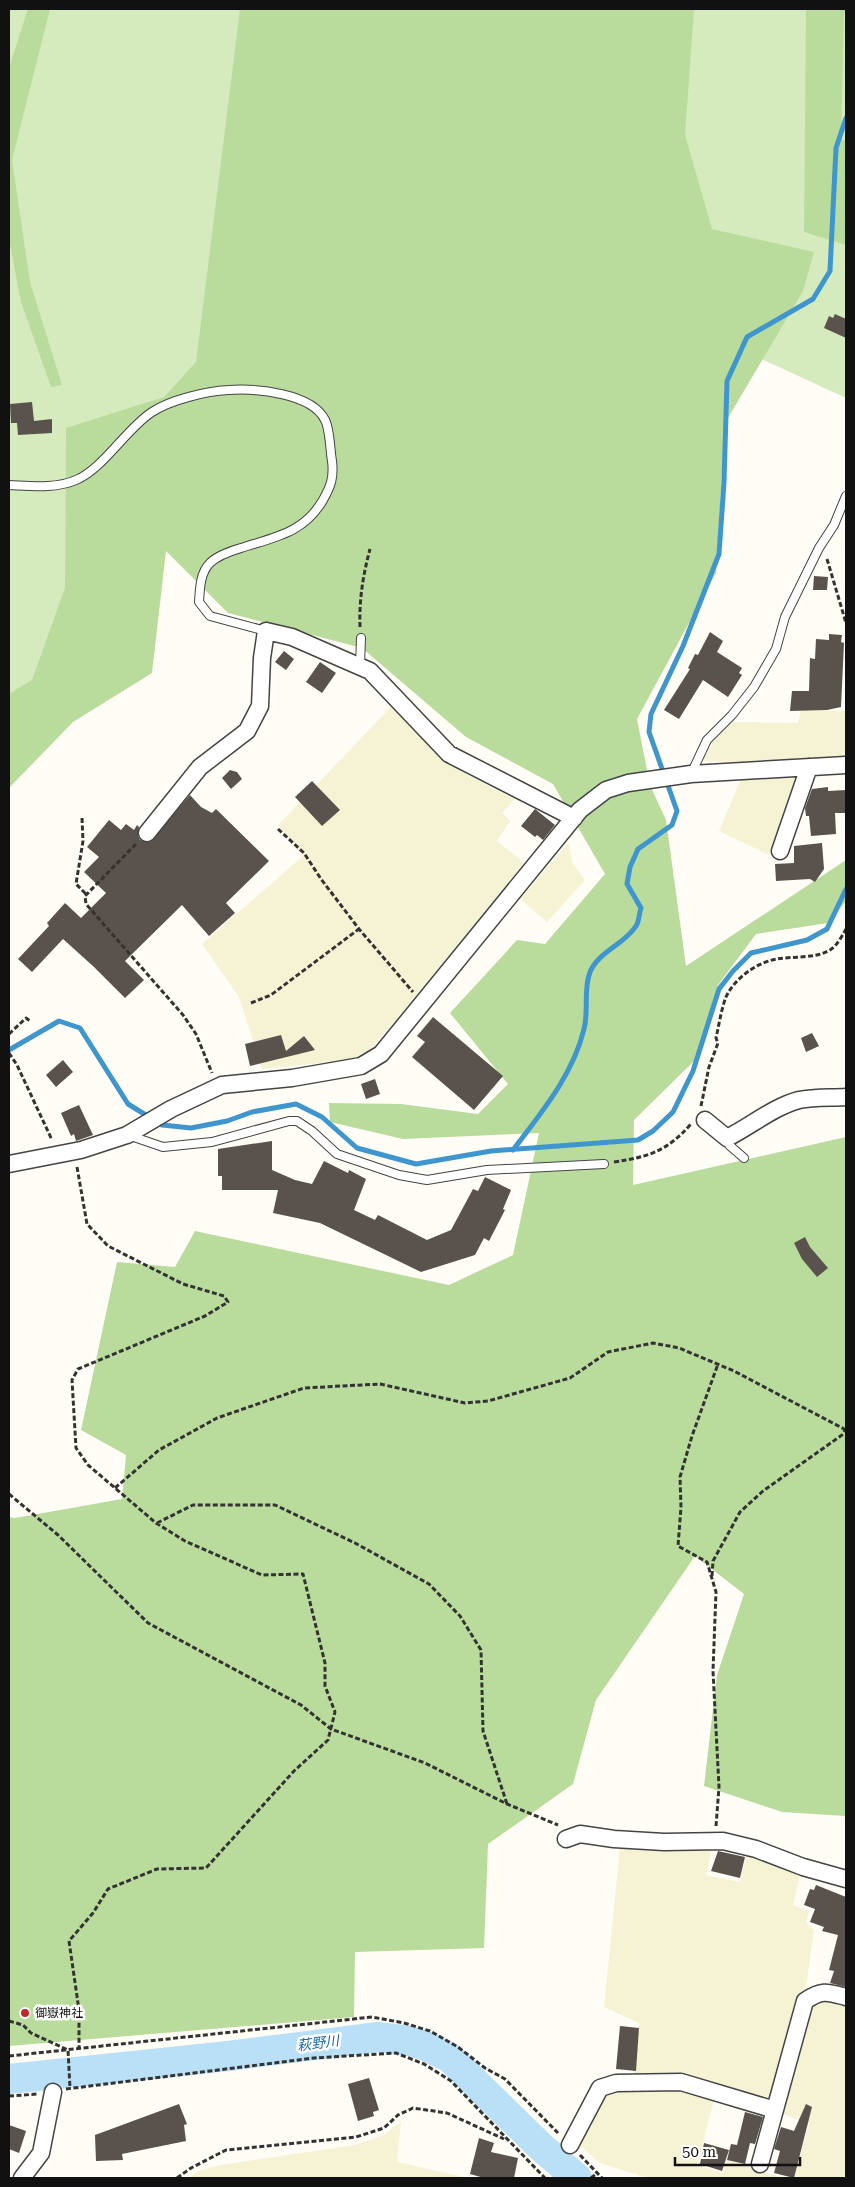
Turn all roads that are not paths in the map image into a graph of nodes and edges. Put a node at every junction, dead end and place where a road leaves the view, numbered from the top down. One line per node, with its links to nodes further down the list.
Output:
1 (9, 485): 3 (lane)
2 (846, 496): 8 (lane)
3 (266, 631): 5 (street); 10 (street)
4 (361, 638): 5 (lane)
5 (360, 666): 9 (street)
6 (846, 765): 7 (street)
7 (809, 767): 8 (street); 11 (street)
8 (687, 775): 9 (street)
9 (574, 818): 14 (street)
10 (147, 833)
11 (780, 851)
12 (846, 1097): 13 (street)
13 (713, 1125): 15 (lane)
14 (127, 1135): 16 (street); 17 (lane)
15 (744, 1158)
16 (9, 1164)
17 (604, 1164)
18 (573, 1836): 19 (street)
19 (846, 1879)
20 (846, 1997): 22 (street)
21 (53, 2092): 25 (street)
22 (775, 2110): 23 (street); 24 (street)
23 (570, 2145)
24 (760, 2164)
25 (22, 2178)

